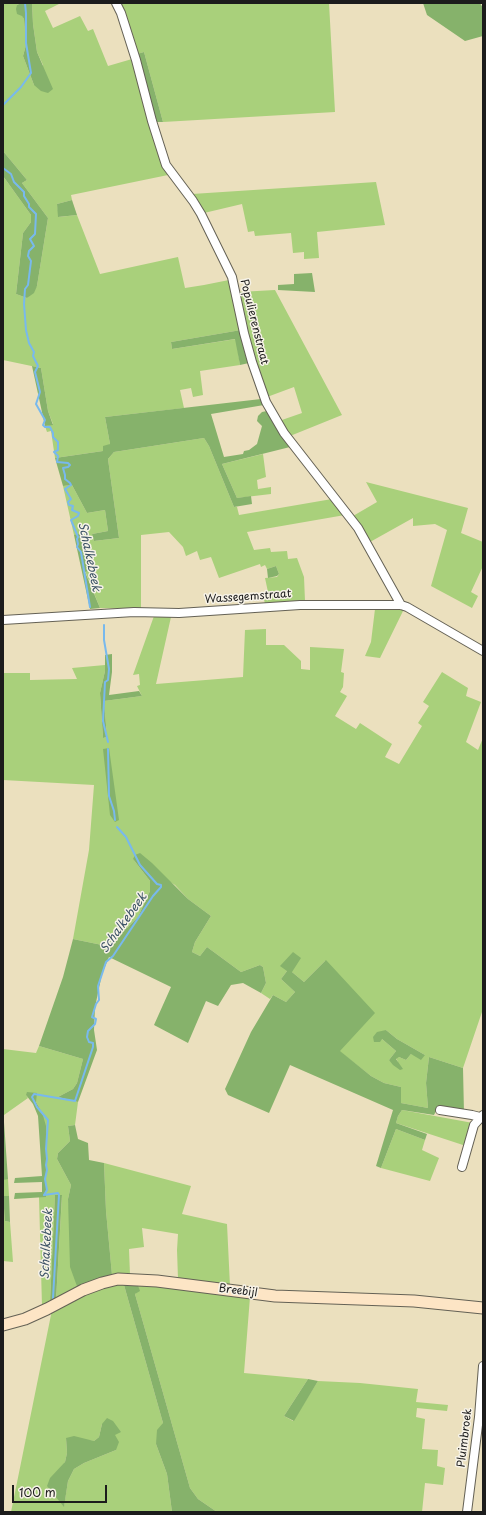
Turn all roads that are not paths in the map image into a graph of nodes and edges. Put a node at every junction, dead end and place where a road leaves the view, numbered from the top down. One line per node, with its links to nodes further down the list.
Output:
1 (116, 3): 2 (street, Populierenstraat)
2 (401, 605): 3 (street, Wassegemstraat); 4 (street, Wassegemstraat)
3 (3, 620)
4 (483, 651)
5 (440, 1110): 6 (street)
6 (481, 1116): 7 (street)
7 (462, 1167)
8 (483, 1308): 9 (street, Breebijl)
9 (3, 1325)
10 (483, 1366): 11 (street, Pluimbroek)
11 (468, 1512)

